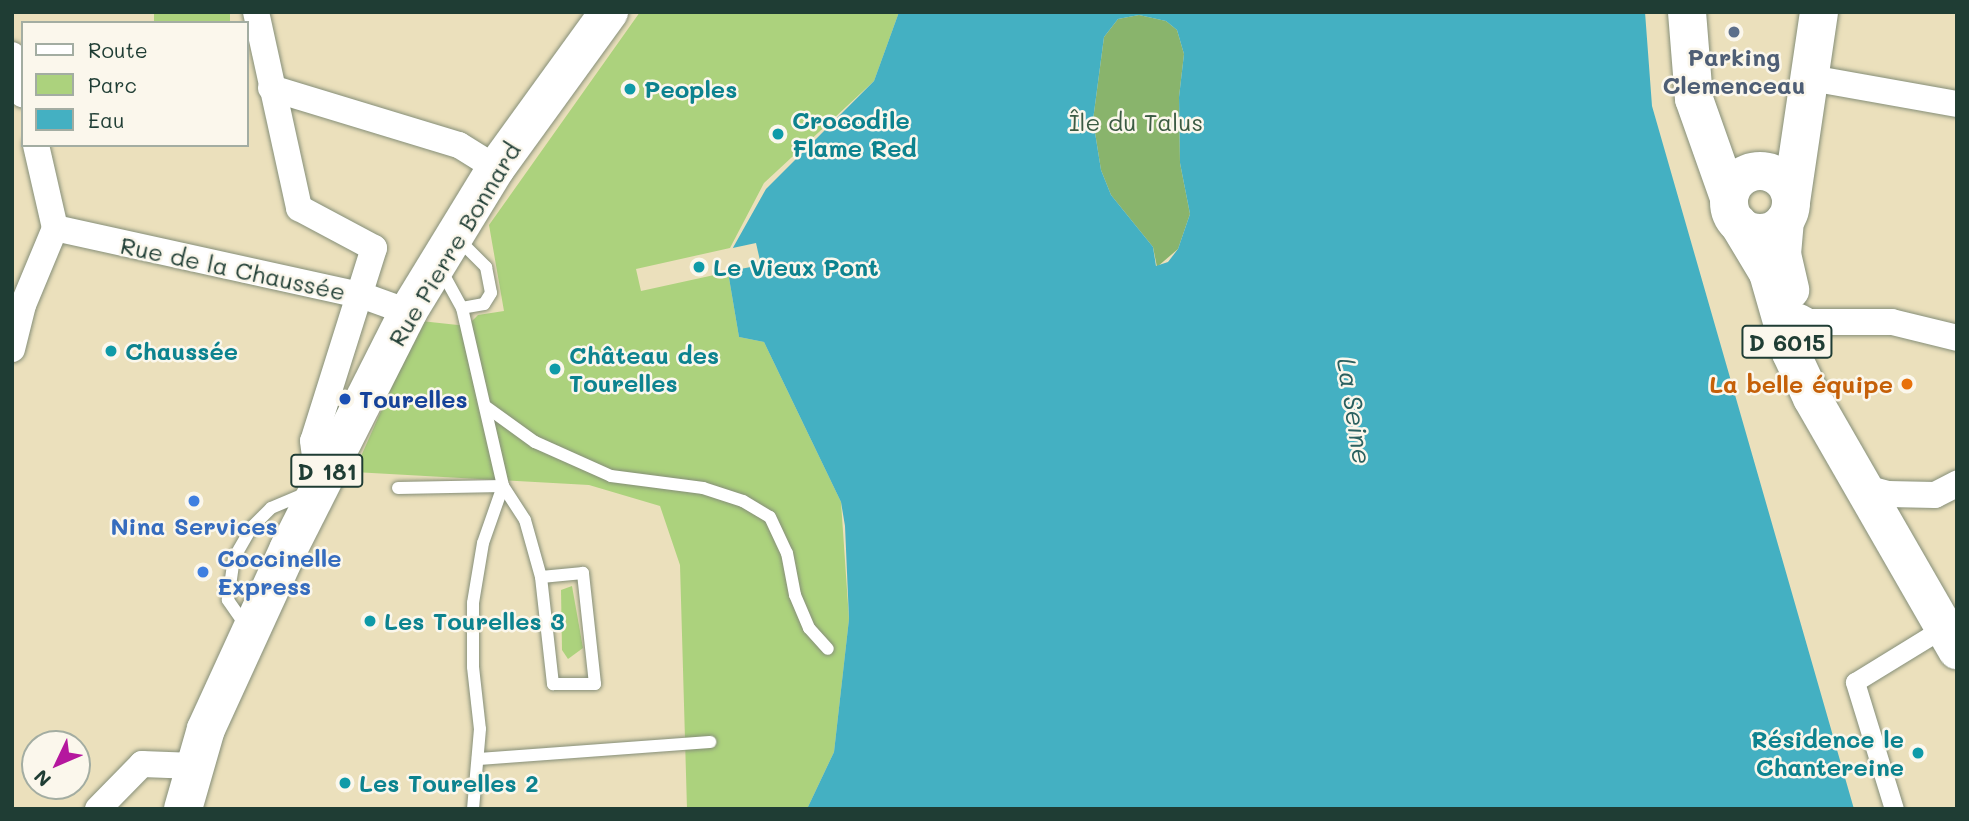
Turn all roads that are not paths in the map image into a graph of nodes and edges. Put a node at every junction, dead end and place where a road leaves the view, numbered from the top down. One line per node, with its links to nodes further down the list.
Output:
1 (256, 12): 8 (street)
2 (609, 12): 11 (main road, Rue Pierre Bonnard / D 181)
3 (1819, 12): 6 (main road)
4 (1688, 13): 12 (main road, D 6015)
5 (12, 55): 7 (street)
6 (1811, 78): 9 (street); 12 (main road)
7 (21, 88)
8 (271, 88): 11 (street); 15 (street, Rue Pierre Bonnard)
9 (1957, 104)
10 (36, 147): 13 (street)
11 (496, 168): 14 (main road, Rue Pierre Bonnard / D 181)
12 (1766, 192): 19 (main road, D 6015); 23 (main road, D 6015)
13 (55, 228): 15 (street, Rue de la Chaussée); 16 (street)
14 (445, 250): 17 (lane); 17 (lane); 18 (main road, Rue Pierre Bonnard / D 181)
15 (361, 295): 18 (street, Rue de la Chaussée); 26 (street, Rue Pierre Bonnard)
16 (17, 307): 21 (street)
17 (462, 307): 22 (lane)
18 (408, 312): 26 (main road, Rue Pierre Bonnard / D 181)
19 (1800, 317): 20 (street); 23 (main road, D 6015)
20 (1957, 338)
21 (12, 349)
22 (485, 406): 25 (lane); 30 (lane)
23 (1854, 472): 24 (street); 29 (main road, D 6015)
24 (1957, 484)
25 (503, 486): 27 (lane); 28 (lane); 32 (lane)
26 (319, 487): 33 (main road, Rue Pierre Bonnard / D 181)
27 (398, 488)
28 (541, 577): 28 (lane)
29 (1950, 639): 37 (street)
30 (828, 649)
31 (710, 742): 32 (lane)
32 (478, 759): 36 (lane)
33 (195, 766): 34 (street); 35 (main road, Rue Pierre Bonnard / D 181)
34 (98, 809)
35 (183, 809)
36 (473, 809)
37 (1894, 809)

